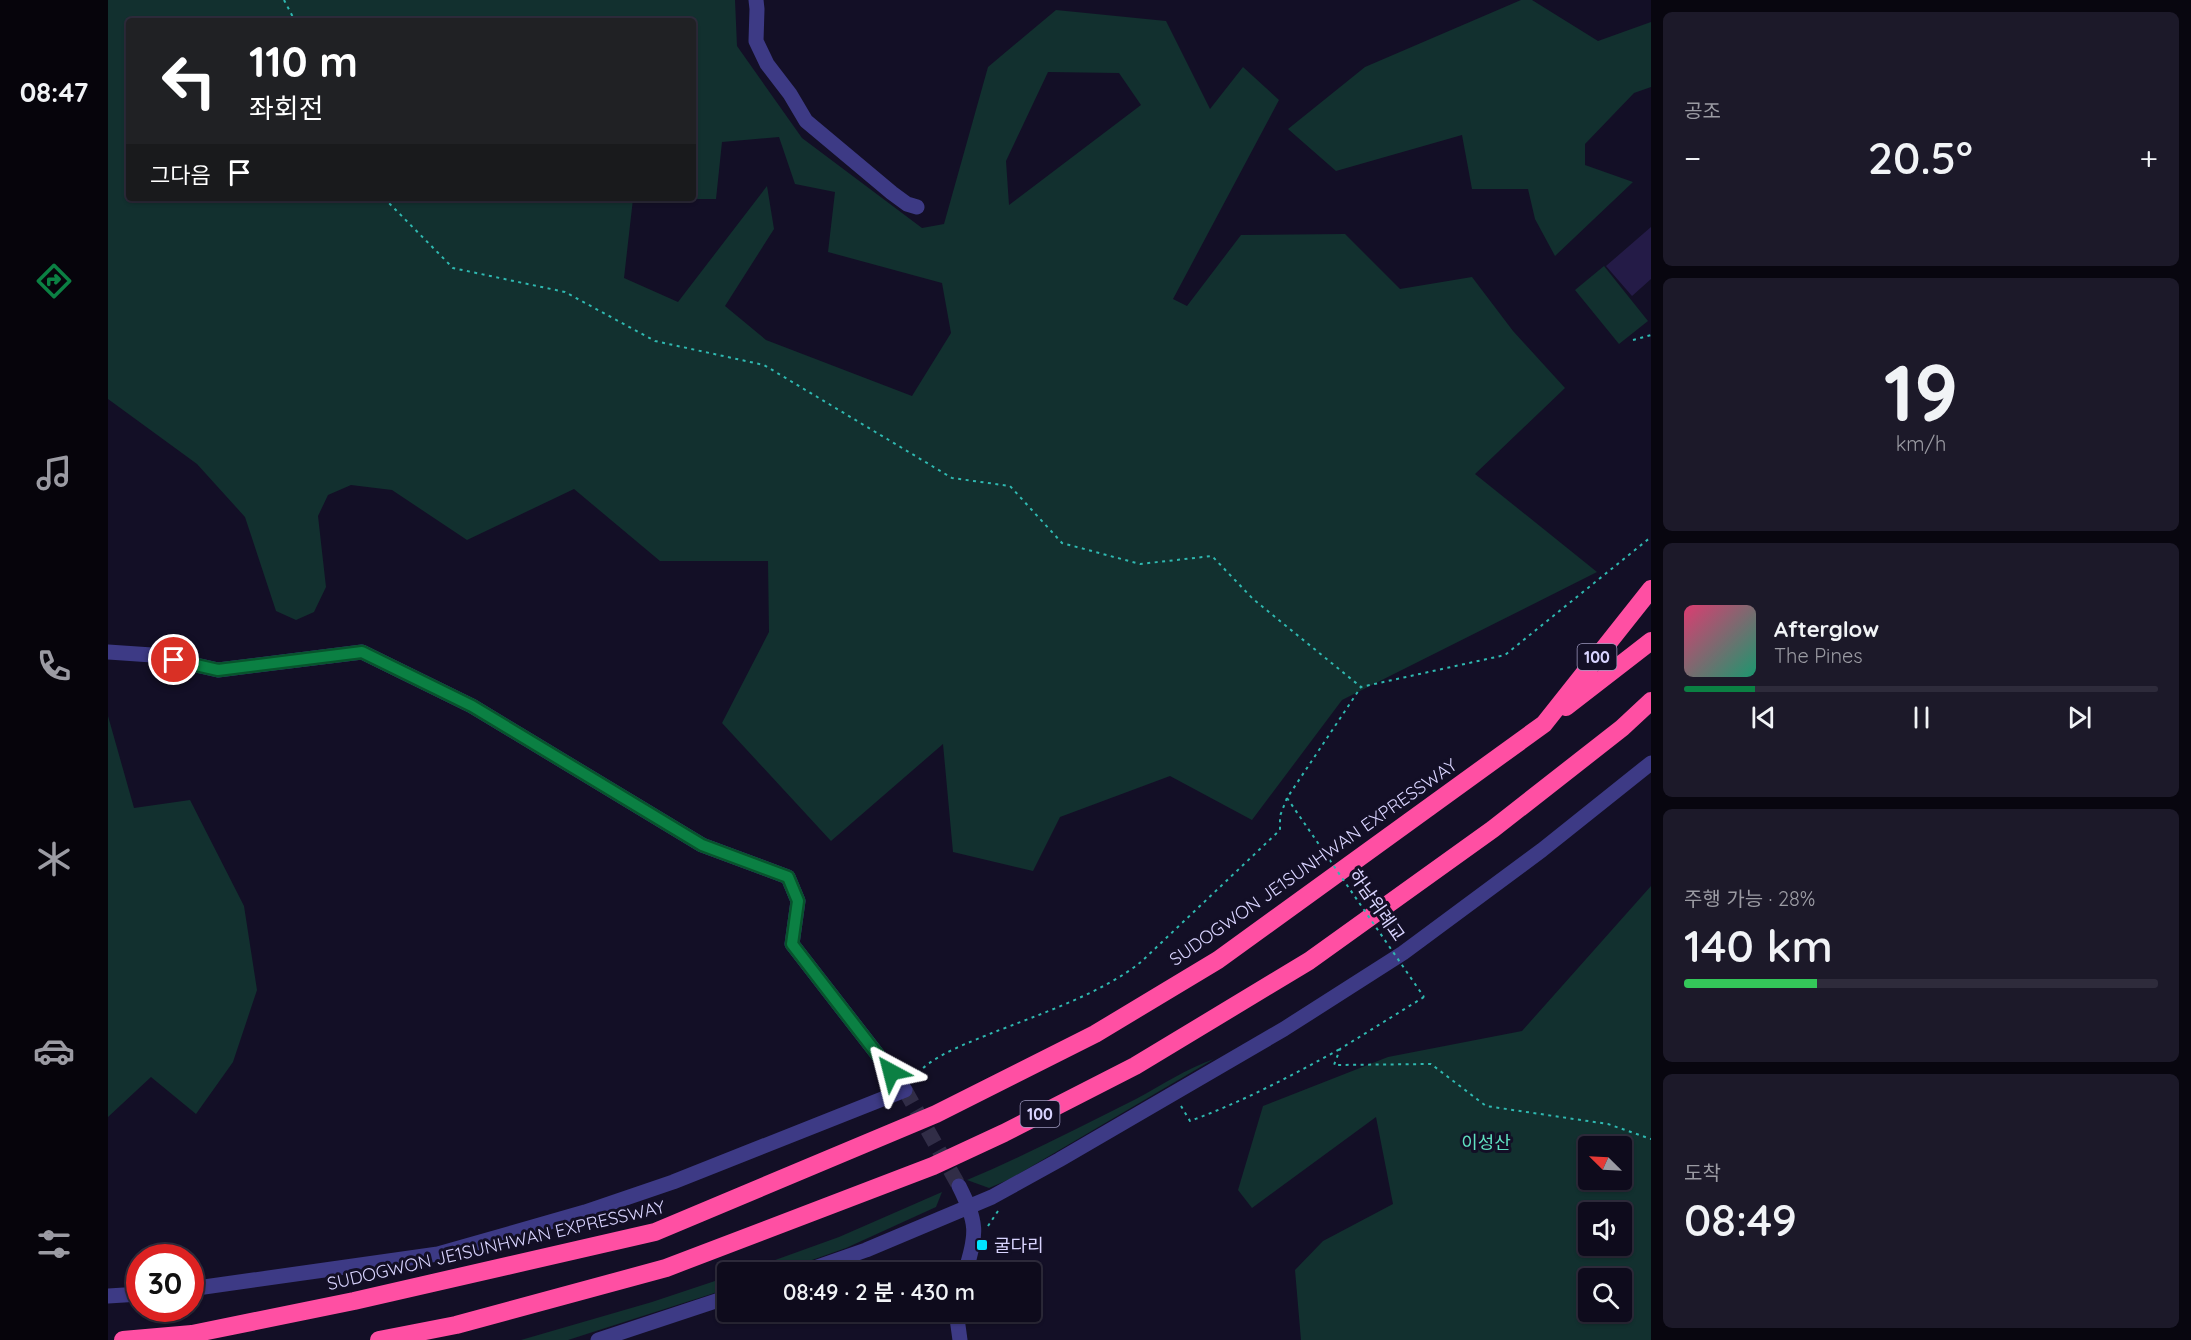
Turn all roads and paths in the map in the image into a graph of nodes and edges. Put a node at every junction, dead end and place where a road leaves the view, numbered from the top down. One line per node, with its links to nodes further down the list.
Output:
1 (284, 0): 3 (path)
2 (756, 0): 5 (street)
3 (293, 18)
4 (387, 201): 12 (path)
5 (917, 207)
6 (1651, 335): 7 (path)
7 (1633, 340)
8 (1651, 537): 12 (path)
9 (1651, 589): 14 (highway, SUDOGWON JE1SUNHWAN EXPRESSWAY / 100)
10 (1651, 641): 14 (highway)
11 (108, 652): 18 (street)
12 (1361, 687): 16 (path)
13 (1651, 701): 31 (highway, 100)
14 (1544, 724): 30 (highway, SUDOGWON JE1SUNHWAN EXPRESSWAY / 100)
15 (1651, 763): 22 (street)
16 (1287, 798): 17 (path, 하남위례교, bridge); 18 (path)
17 (1340, 1048): 19 (path); 20 (path)
18 (905, 1090): 25 (street)
19 (1178, 1102)
20 (1651, 1138)
21 (959, 1186): 22 (street)
22 (969, 1206): 23 (street); 24 (street)
23 (831, 1262)
24 (967, 1262)
25 (204, 1287)
26 (126, 1295): 27 (street)
27 (108, 1296)
28 (717, 1301): 32 (street)
29 (958, 1322): 33 (street)
30 (123, 1340)
31 (379, 1340)
32 (598, 1340)
33 (960, 1340)

